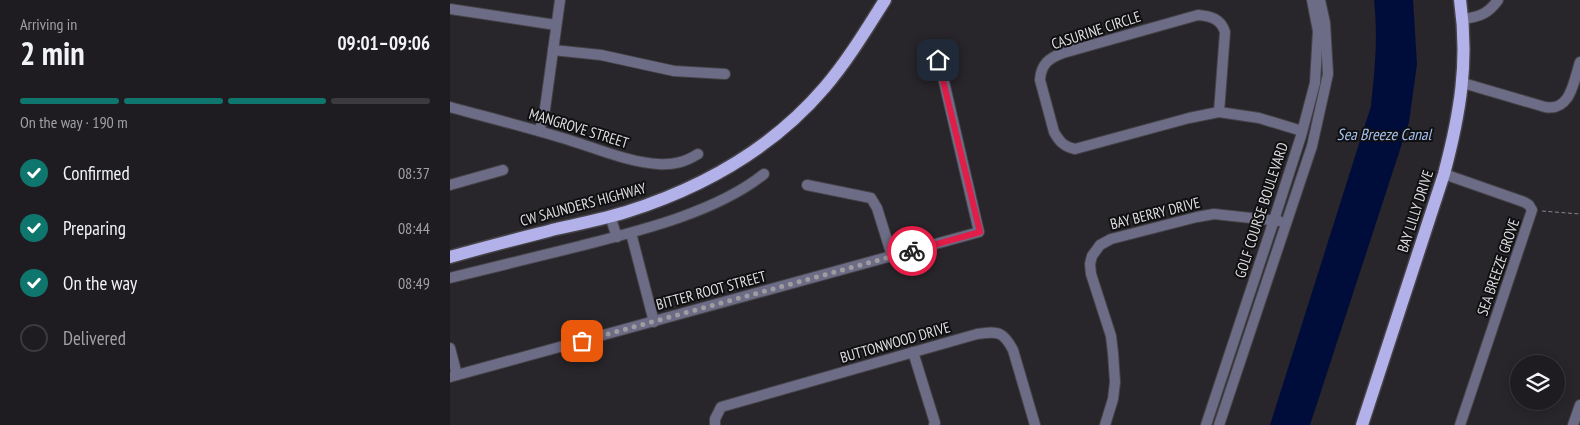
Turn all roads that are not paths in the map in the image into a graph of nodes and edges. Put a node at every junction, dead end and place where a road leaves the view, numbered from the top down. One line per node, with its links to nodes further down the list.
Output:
1 (560, 0): 9 (street)
2 (885, 0): 25 (main road, CW SAUNDERS HIGHWAY)
3 (1312, 0): 18 (street, GOLF COURSE BOULEVARD)
4 (1320, 0): 27 (street, GOLF COURSE BOULEVARD)
5 (1460, 0): 8 (main road, BAY LILLY DRIVE)
6 (1498, 0): 8 (street)
7 (450, 9): 9 (street)
8 (1463, 19): 14 (main road, BAY LILLY DRIVE)
9 (556, 25): 10 (street)
10 (553, 50): 13 (street); 17 (street)
11 (938, 60): 30 (street, BITTER ROOT STREET)
12 (1580, 62): 14 (street)
13 (725, 74)
14 (1463, 83): 22 (main road, BAY LILLY DRIVE)
15 (450, 107): 17 (street, MANGROVE STREET)
16 (1219, 112): 16 (street, CASURINE CIRCLE); 18 (street, CASURINE CIRCLE)
17 (539, 131): 19 (street, MANGROVE STREET)
18 (1302, 131): 26 (street, GOLF COURSE BOULEVARD)
19 (698, 154)
20 (503, 170): 23 (street)
21 (764, 174): 28 (street)
22 (1444, 174): 44 (main road, BAY LILLY DRIVE); 45 (street, SEA BREEZE GROVE)
23 (450, 185)
24 (807, 185): 30 (street)
25 (610, 216): 29 (street); 31 (main road, CW SAUNDERS HIGHWAY)
26 (1274, 220): 27 (street, BAY BERRY DRIVE); 41 (street, BAY BERRY DRIVE); 42 (street, GOLF COURSE BOULEVARD)
27 (1287, 222): 43 (street, GOLF COURSE BOULEVARD)
28 (631, 233): 29 (street); 33 (street)
29 (617, 237): 32 (street)
30 (892, 256): 33 (street, BITTER ROOT STREET)
31 (450, 257)
32 (450, 278)
33 (654, 322): 36 (street, BITTER ROOT STREET)
34 (450, 348): 36 (street)
35 (913, 352): 38 (street, BUTTONWOOD DRIVE); 39 (street); 40 (street, BUTTONWOOD DRIVE)
36 (454, 376)
37 (1580, 406): 46 (street)
38 (715, 425)
39 (934, 425)
40 (1035, 425)
41 (1105, 425)
42 (1206, 425)
43 (1219, 425)
44 (1362, 425)
45 (1460, 425)
46 (1573, 425)

